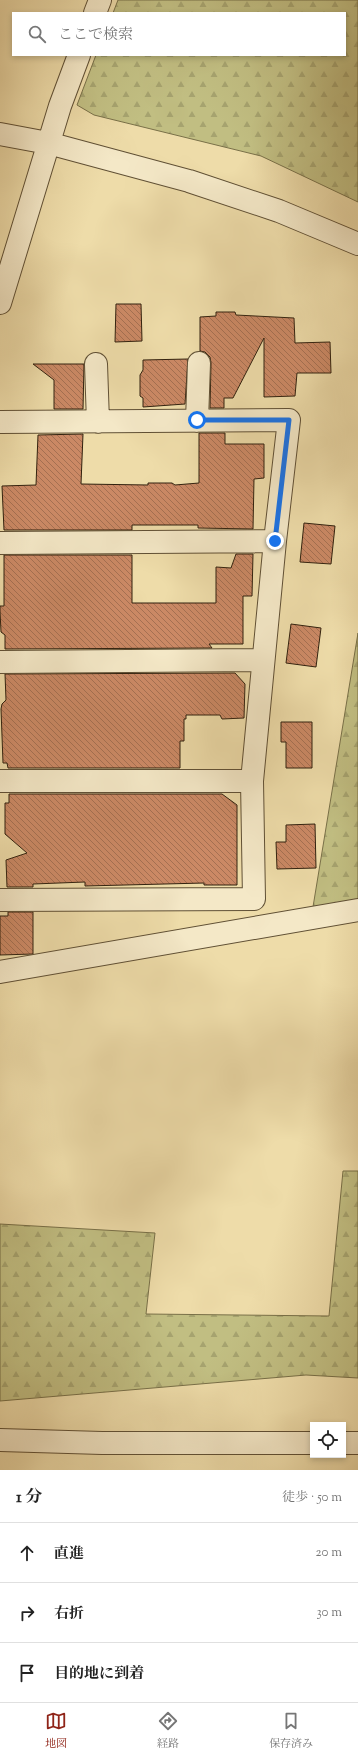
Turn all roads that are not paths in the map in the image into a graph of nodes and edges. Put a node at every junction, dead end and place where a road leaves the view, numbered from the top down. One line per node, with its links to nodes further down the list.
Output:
1 (100, 0): 2 (street)
2 (95, 12)
3 (79, 56): 5 (street)
4 (0, 134): 5 (street)
5 (48, 143): 6 (street); 7 (street)
6 (358, 244)
7 (0, 303)
8 (199, 363): 10 (street)
9 (96, 364): 12 (street)
10 (197, 420): 12 (street); 13 (street)
11 (0, 422): 12 (street)
12 (98, 422)
13 (275, 541): 14 (street); 15 (street)
14 (0, 543)
15 (263, 660): 16 (street); 18 (street)
16 (0, 662)
17 (0, 781): 18 (street)
18 (252, 781): 19 (street)
19 (0, 900)
20 (358, 910): 21 (street)
21 (0, 972)
22 (0, 1440): 23 (street)
23 (310, 1443)
24 (346, 1443): 25 (street)
25 (358, 1443)

